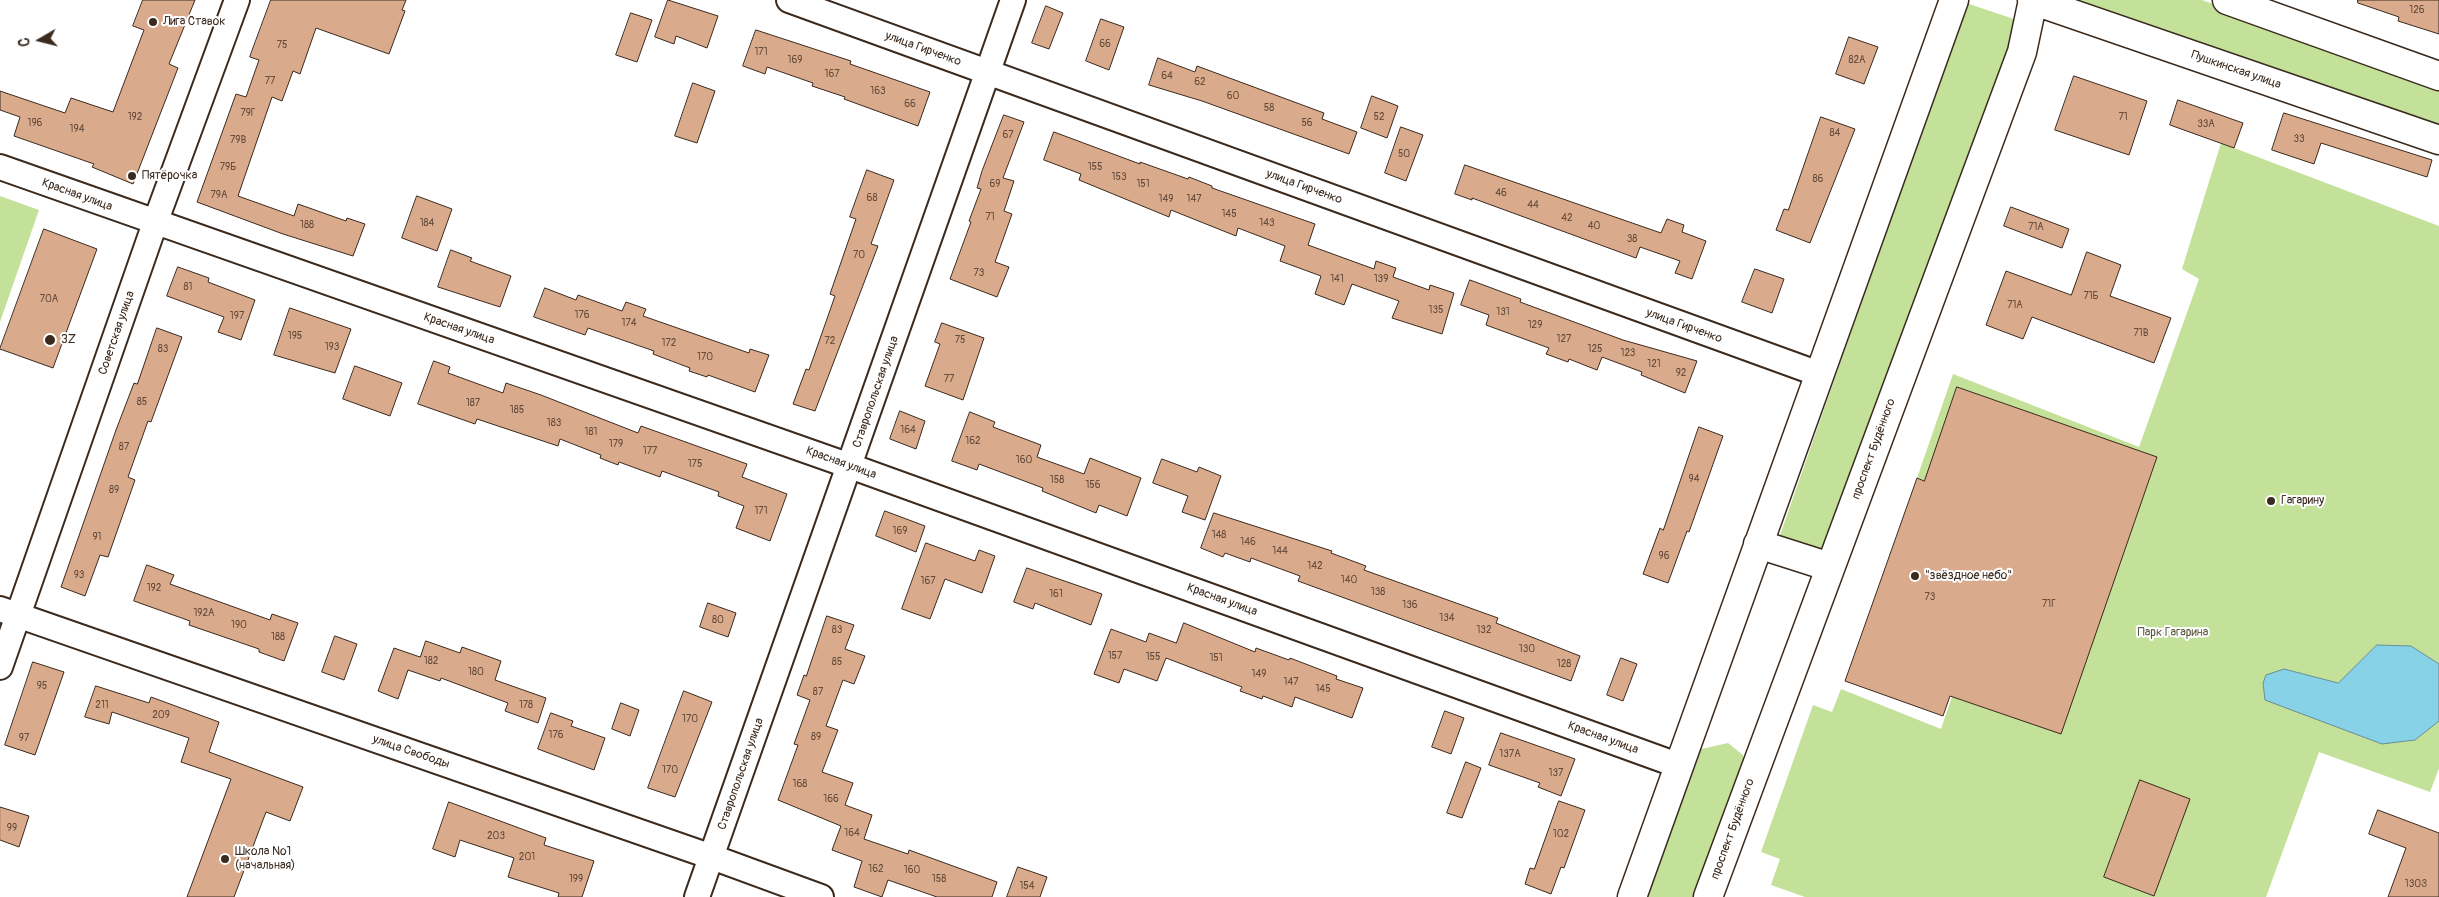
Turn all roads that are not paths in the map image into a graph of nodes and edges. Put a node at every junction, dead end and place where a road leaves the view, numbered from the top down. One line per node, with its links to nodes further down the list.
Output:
1 (237, 0): 11 (street, Советская улица)
2 (788, 0): 7 (street, улица Гирченко)
3 (1013, 0): 7 (street, Ставропольская улица)
4 (1954, 0): 12 (main road)
5 (2033, 0): 9 (main road, Пушкинская улица); 15 (main road, проспект Будённого)
6 (2227, 0): 8 (main road)
7 (987, 72): 12 (street, улица Гирченко); 13 (street, Ставропольская улица)
8 (2439, 76)
9 (2439, 140)
10 (0, 167): 11 (street, Красная улица)
11 (155, 223): 13 (street, Красная улица); 16 (street, Советская улица)
12 (1819, 374): 14 (main road)
13 (850, 466): 18 (street, Красная улица); 19 (street, Ставропольская улица)
14 (1758, 544): 15 (main road); 18 (main road)
15 (1830, 567): 23 (main road, проспект Будённого)
16 (9, 612): 17 (street, Советская улица); 19 (street, улица Свободы)
17 (0, 667)
18 (1680, 766): 22 (main road)
19 (712, 857): 20 (street, Ставропольская улица); 21 (street, улица Свободы)
20 (698, 897)
21 (821, 897)
22 (1632, 897)
23 (1708, 897)

